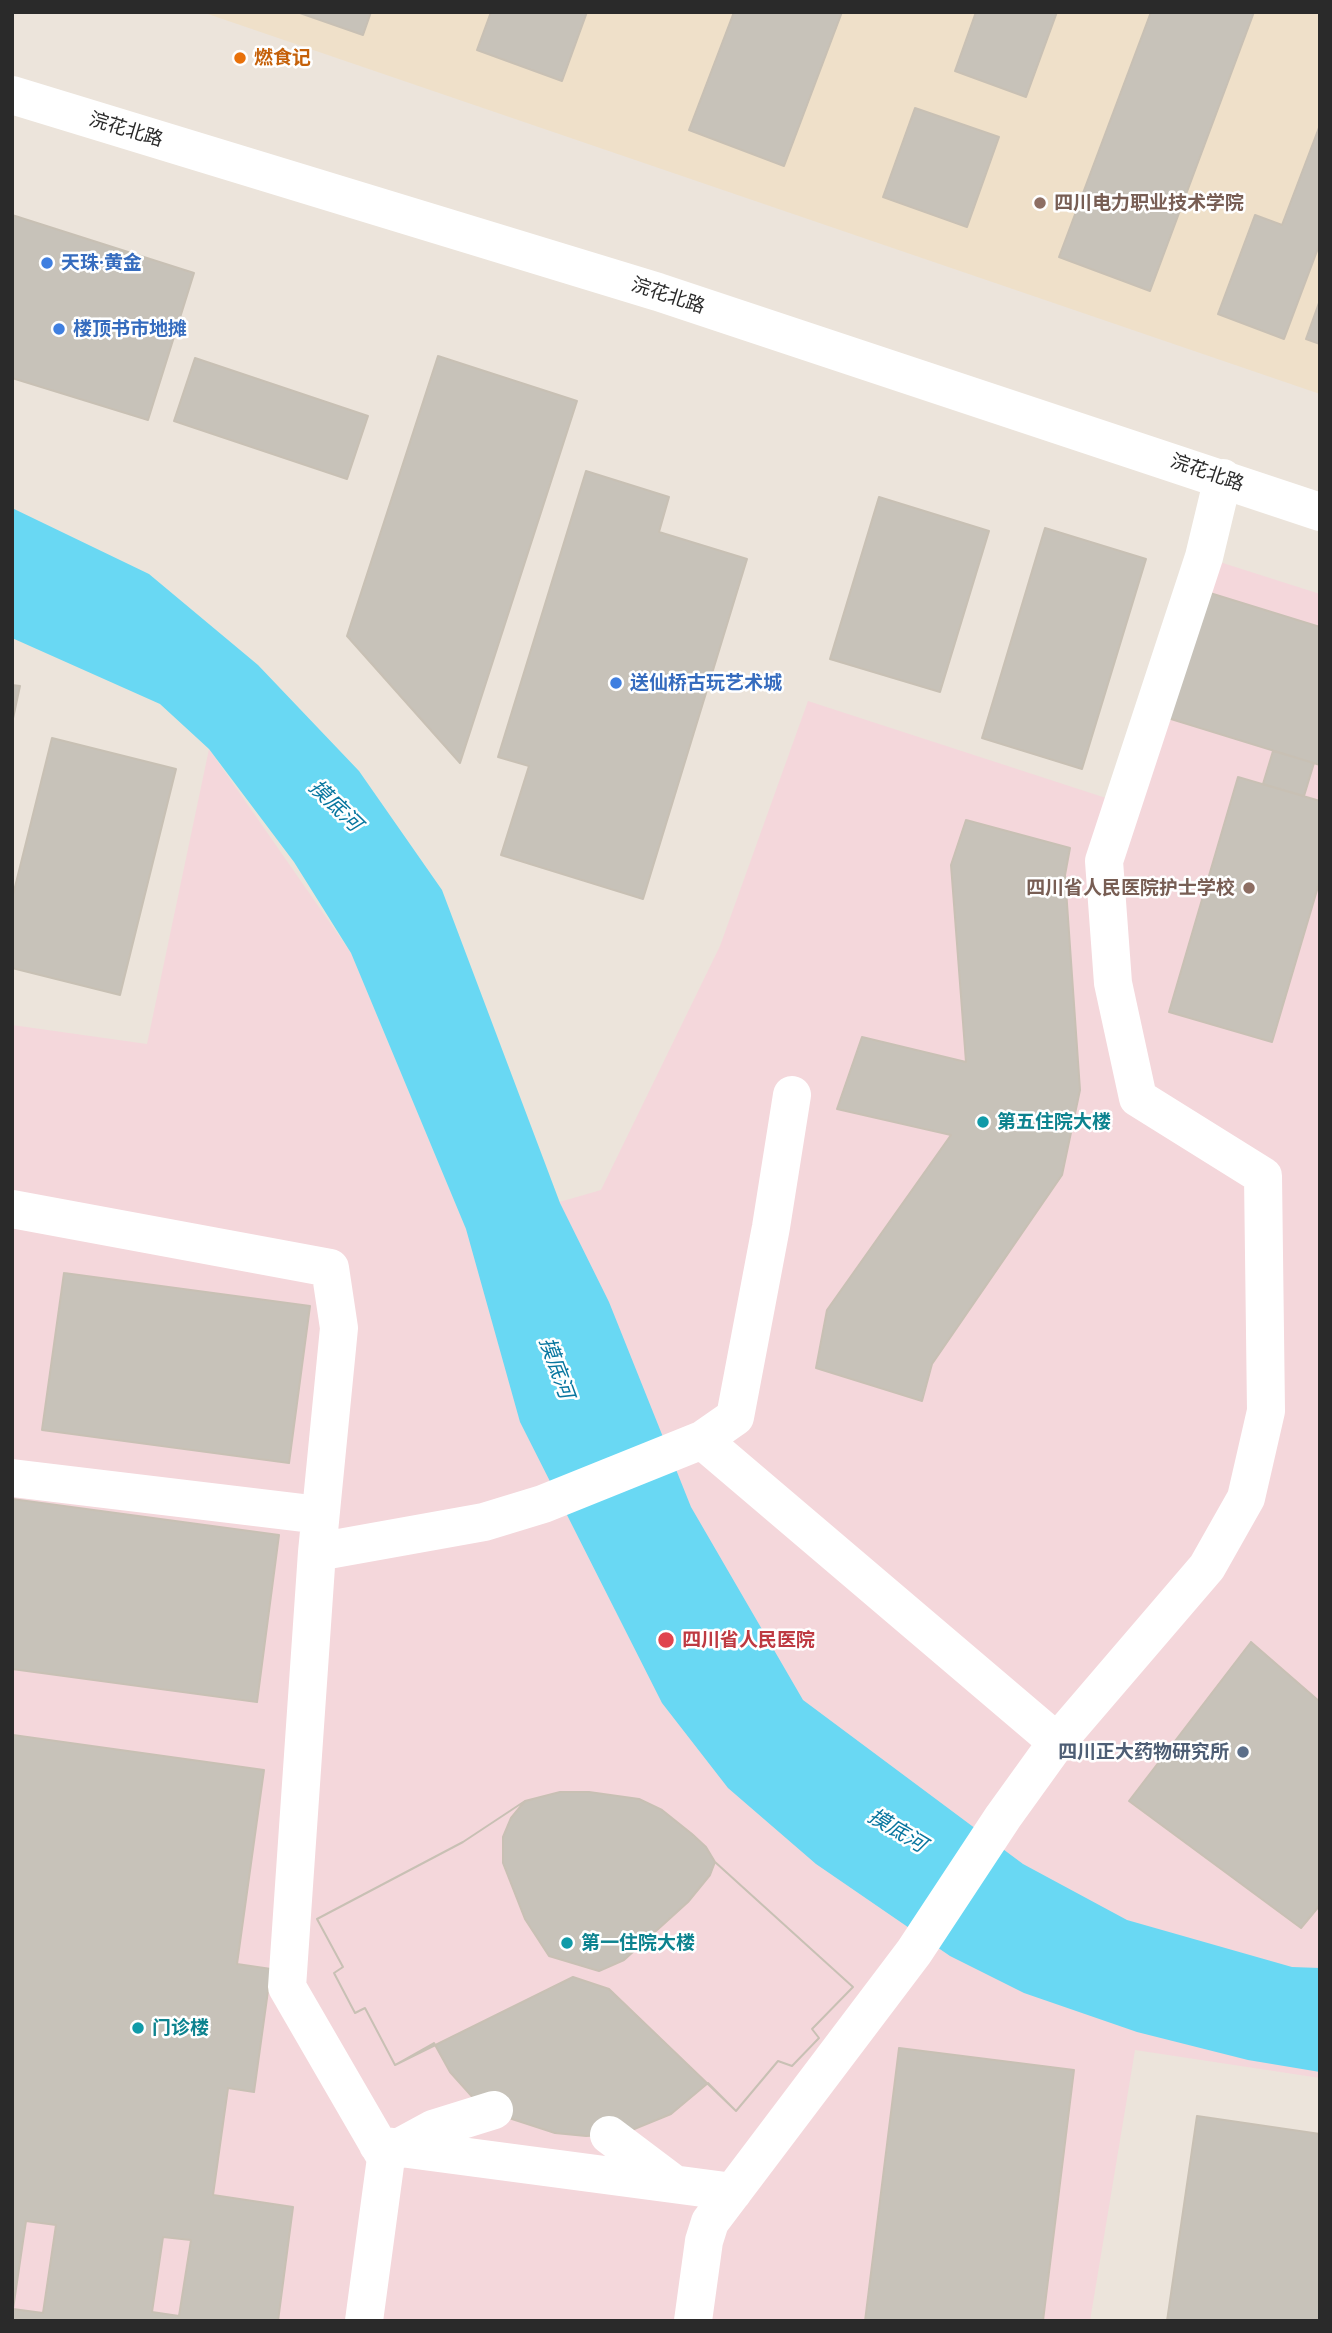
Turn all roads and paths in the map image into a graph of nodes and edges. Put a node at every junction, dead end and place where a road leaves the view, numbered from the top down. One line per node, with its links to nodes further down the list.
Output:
1 (12, 95): 2 (street, 浣花北路)
2 (1223, 478): 3 (street, 浣花北路); 9 (street)
3 (1320, 512)
4 (792, 1095): 6 (street)
5 (12, 1209): 8 (street)
6 (689, 1445): 8 (street); 9 (street)
7 (12, 1478): 8 (street)
8 (318, 1534): 12 (street)
9 (1056, 1742): 14 (street)
10 (494, 2109): 12 (street)
11 (609, 2134): 13 (street)
12 (388, 2147): 13 (street); 15 (street)
13 (676, 2185): 14 (street)
14 (733, 2192): 16 (street)
15 (364, 2321)
16 (693, 2321)

